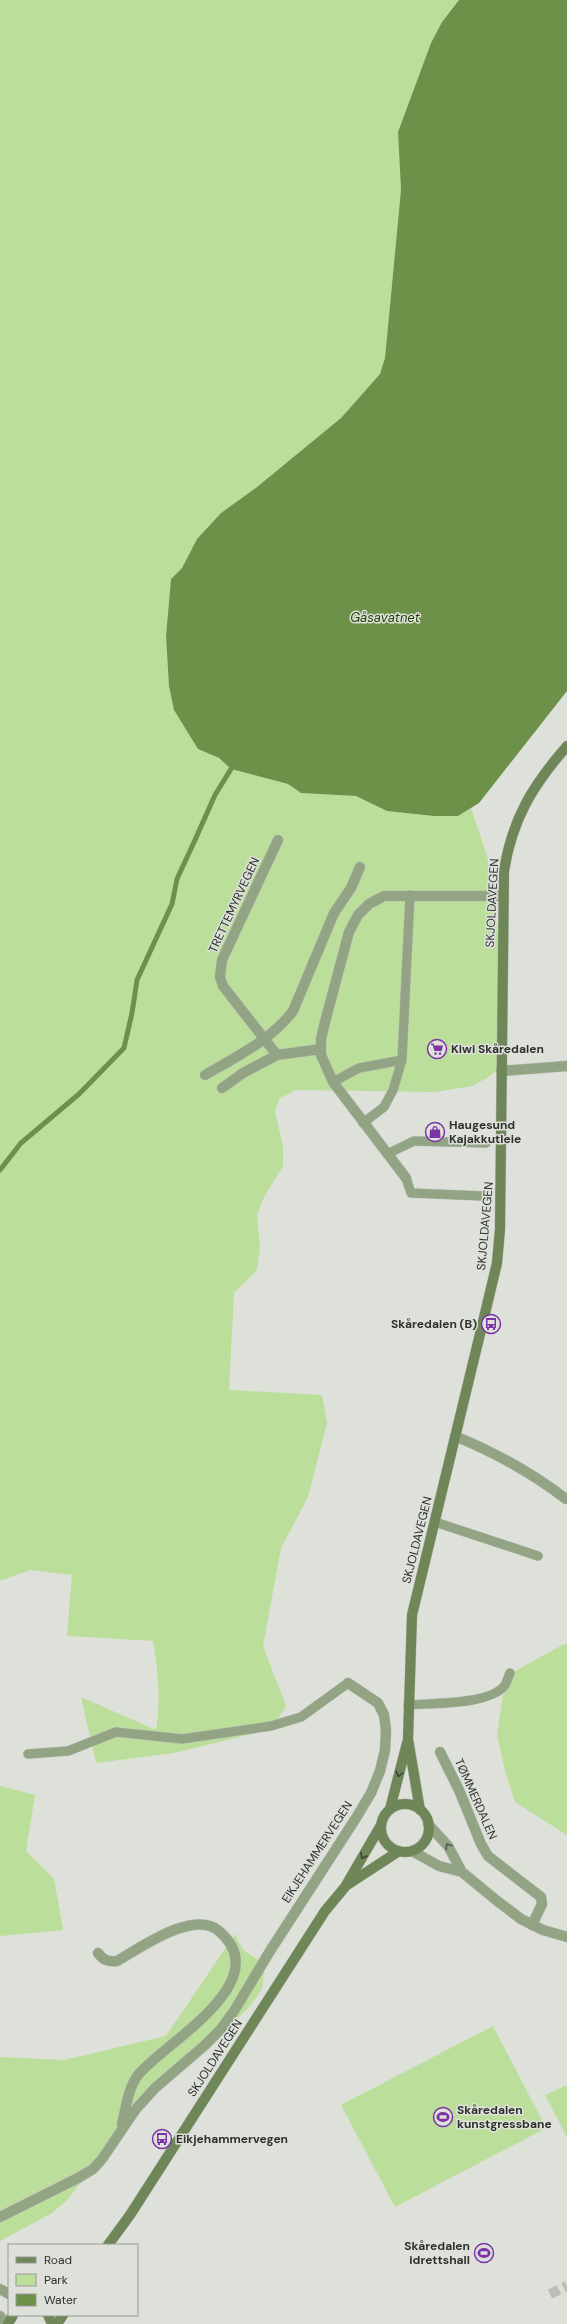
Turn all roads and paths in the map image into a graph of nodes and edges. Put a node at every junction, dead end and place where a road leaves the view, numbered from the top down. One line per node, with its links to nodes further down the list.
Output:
1 (567, 746): 5 (main road, SKJOLDAVEGEN)
2 (278, 840): 6 (street, TRETTEMYRVEGEN)
3 (360, 867): 6 (street)
4 (410, 895): 5 (street); 7 (street); 9 (lane)
5 (503, 896): 11 (main road, SKJOLDAVEGEN)
6 (265, 1039): 8 (street, TRETTEMYRVEGEN); 12 (street)
7 (321, 1049): 8 (street); 13 (street)
8 (277, 1055): 14 (street)
9 (402, 1060): 13 (lane); 15 (lane)
10 (567, 1066): 11 (street)
11 (501, 1071): 20 (main road, SKJOLDAVEGEN)
12 (205, 1076)
13 (332, 1082): 15 (street)
14 (222, 1088)
15 (363, 1123): 17 (street)
16 (486, 1144): 17 (lane)
17 (387, 1154): 18 (street)
18 (406, 1178): 19 (lane)
19 (483, 1196)
20 (455, 1436): 21 (street); 22 (main road, SKJOLDAVEGEN)
21 (566, 1499)
22 (435, 1522): 23 (lane); 26 (main road, SKJOLDAVEGEN)
23 (538, 1556)
24 (510, 1673): 26 (lane)
25 (348, 1683): 29 (lane); 41 (street, EIKJEHAMMERVEGEN)
26 (408, 1705): 27 (main road, SKJOLDAVEGEN)
27 (408, 1739): 30 (main road, SKJOLDAVEGEN, one-way to 30); 31 (main road, SKJOLDAVEGEN)
28 (440, 1752): 38 (street, TØMMERDALEN)
29 (28, 1754)
30 (390, 1809): 31 (main road); 33 (main road)
31 (420, 1810): 32 (main road)
32 (428, 1824): 35 (main road); 36 (street, one-way to 32)
33 (381, 1826): 34 (main road); 37 (main road, SKJOLDAVEGEN, one-way to 37)
34 (399, 1851): 35 (main road); 37 (main road, SKJOLDAVEGEN)
35 (412, 1851): 36 (street)
36 (462, 1872): 38 (street)
37 (345, 1887): 43 (main road, SKJOLDAVEGEN)
38 (532, 1925): 39 (street)
39 (567, 1937)
40 (98, 1953): 41 (street)
41 (121, 2129): 42 (street, EIKJEHAMMERVEGEN)
42 (0, 2217)
43 (109, 2244)
44 (0, 2316): 45 (street)
45 (5, 2324)

